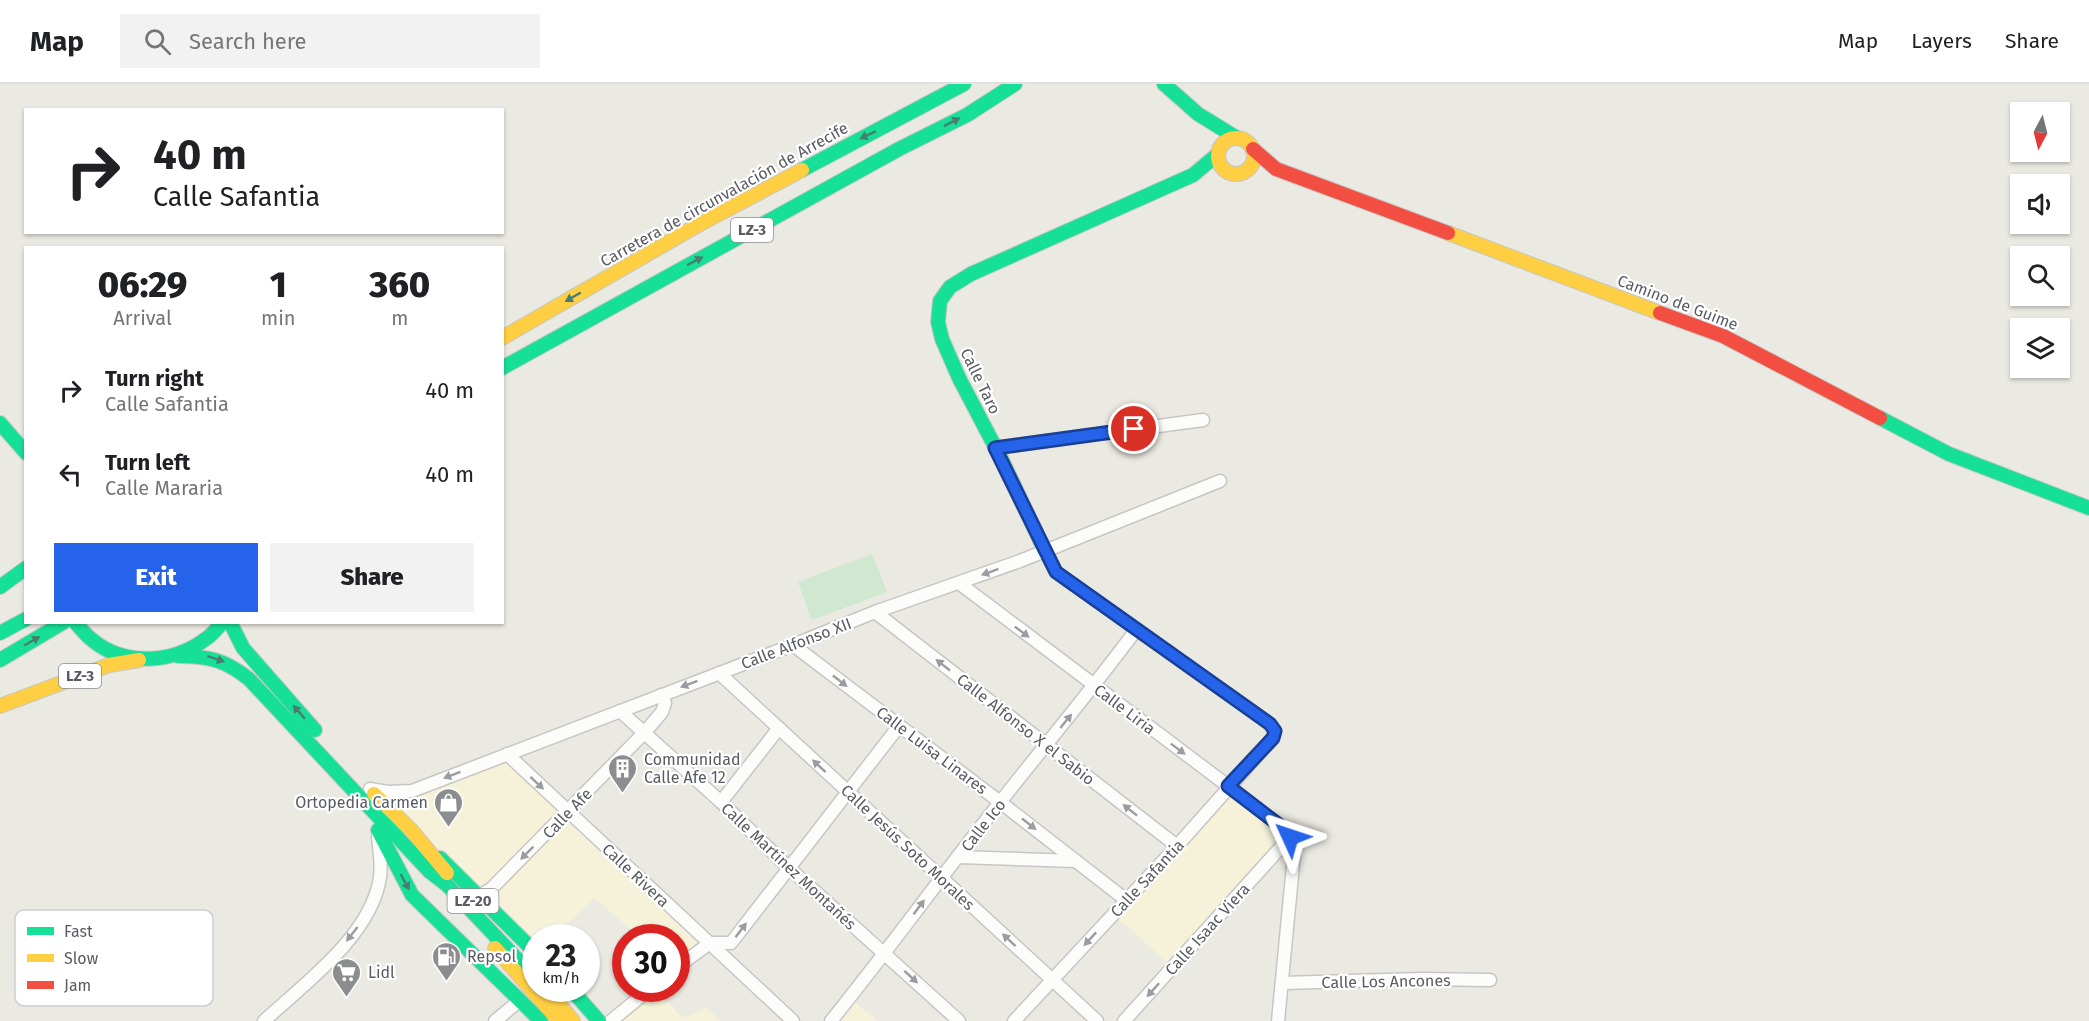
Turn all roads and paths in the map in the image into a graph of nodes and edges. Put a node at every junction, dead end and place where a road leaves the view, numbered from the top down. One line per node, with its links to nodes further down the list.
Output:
1 (964, 84): 12 (main road, Carretera de circunvalación de Arrecife / LZ-3, one-way to 12)
2 (1015, 84): 13 (main road, LZ-3, one-way to 2)
3 (1164, 84): 4 (main road)
4 (1211, 124): 5 (main road); 7 (main road)
5 (1237, 138): 6 (main road); 7 (main road)
6 (1254, 150): 8 (main road, Camino de Guime); 9 (main road)
7 (1219, 153): 10 (main road); 11 (main road)
8 (1276, 169): 9 (main road, Camino de Guime); 23 (main road, Camino de Guime)
9 (1246, 171): 10 (main road)
10 (1230, 173): 11 (main road)
11 (1193, 175): 20 (main road, Calle Taro)
12 (678, 236): 14 (main road, LZ-3); 15 (main road, Carretera de circunvalación de Arrecife / LZ-3, one-way to 15)
13 (644, 289): 16 (main road, LZ-3); 17 (main road, LZ-3)
14 (523, 310)
15 (504, 337)
16 (504, 367)
17 (504, 381)
18 (1203, 420): 20 (street)
19 (0, 423): 21 (main road)
20 (995, 448): 24 (main road, Calle Taro)
21 (24, 451)
22 (1220, 481): 24 (street, Calle Alfonso XII)
23 (2089, 508)
24 (1045, 551): 26 (street, Calle Alfonso XII, one-way to 26); 34 (street)
25 (24, 569): 27 (main road)
26 (959, 584): 28 (street, Calle Alfonso XII); 41 (street, Calle Liria, one-way to 41)
27 (0, 586)
28 (875, 612): 36 (street, Calle Alfonso XII); 48 (street, Calle Alfonso X el Sabio, one-way to 28)
29 (24, 620): 35 (main road)
30 (60, 624): 38 (main road, one-way to 30)
31 (77, 624): 39 (main road, LZ-20)
32 (222, 624): 37 (main road, LZ-20)
33 (232, 624): 53 (main road, LZ-20, one-way to 33)
34 (1136, 630): 41 (street, Calle Ico); 50 (street, Calle Safantia)
35 (0, 633)
36 (794, 645): 40 (street, Calle Alfonso XII); 45 (street, Calle Luisa Linares, one-way to 45)
37 (178, 656): 39 (main road, LZ-20); 51 (main road, LZ-20, one-way to 51)
38 (0, 660)
39 (139, 660): 43 (main road, LZ-3)
40 (719, 673): 42 (street, Calle Alfonso XII, one-way to 42); 46 (street, Calle Jesús Soto Morales)
41 (1094, 686): 48 (street, Calle Ico, one-way to 41); 50 (street, Calle Liria, one-way to 50)
42 (661, 695): 44 (street, Calle Alfonso XII); 47 (street, Calle Afe)
43 (0, 706)
44 (620, 711): 47 (street, Calle Martínez Montañés); 49 (street, Calle Alfonso XII)
45 (899, 726): 52 (street); 55 (street, Calle Luisa Linares)
46 (779, 728): 52 (street, Calle Jesús Soto Morales, one-way to 46); 54 (street)
47 (644, 733): 54 (street, Calle Martínez Montañés); 56 (street, Calle Afe)
48 (1047, 745): 55 (street, Calle Ico); 60 (street, Calle Alfonso X el Sabio, one-way to 48)
49 (507, 754): 53 (street, Calle Alfonso XII, one-way to 53); 56 (street, Calle Rivera, one-way to 56)
50 (1228, 786): 59 (street, Calle Liria); 60 (street, Calle Safantia)
51 (353, 787): 57 (main road); 64 (main road, LZ-20)
52 (848, 791): 63 (street); 65 (street, Calle Jesús Soto Morales)
53 (372, 792): 58 (main road, LZ-20)
54 (721, 802): 63 (street, Calle Martínez Montañés)
55 (1000, 802): 61 (street, Calle Ico); 62 (street, Calle Luisa Linares, one-way to 62)
56 (568, 812): 66 (street, Calle Afe, one-way to 66); 69 (street, Calle Rivera)
57 (378, 830): 81 (main road, one-way to 81); 82 (street, one-way to 82)
58 (412, 831): 66 (main road); 71 (main road, LZ-20)
59 (1290, 837): 76 (street); 95 (street, Calle Isaac Viera, one-way to 95)
60 (1177, 846): 67 (street, Calle Safantia)
61 (958, 857): 62 (street); 65 (street, Calle Ico)
62 (1076, 861): 67 (street, Calle Luisa Linares)
63 (789, 868): 69 (street, one-way to 63); 70 (street, Calle Martínez Montañés)
64 (430, 872): 73 (main road, LZ-20); 85 (main road)
65 (941, 878): 70 (street, Calle Ico, one-way to 65); 74 (street, Calle Jesús Soto Morales, one-way to 65)
66 (479, 896): 68 (main road)
67 (1126, 900): 74 (street, Calle Safantia, one-way to 74)
68 (522, 939)
69 (710, 943): 72 (street); 90 (street, Calle Rivera)
70 (885, 954): 91 (street, Calle Ico); 92 (street, Calle Martínez Montañés, one-way to 92)
71 (522, 955)
72 (690, 958)
73 (522, 964)
74 (1052, 980): 93 (street, Calle Safantia); 94 (street, Calle Jesús Soto Morales)
75 (1490, 980): 76 (street, Calle Los Ancones)
76 (1282, 982): 96 (street)
77 (556, 1002): 86 (main road)
78 (564, 1002): 87 (main road)
79 (582, 1002): 88 (main road)
80 (634, 1002): 89 (street)
81 (527, 1010): 83 (street); 84 (main road)
82 (264, 1021)
83 (495, 1021)
84 (541, 1021)
85 (559, 1021)
86 (573, 1021)
87 (580, 1021)
88 (599, 1021)
89 (611, 1021)
90 (793, 1021)
91 (831, 1021)
92 (959, 1021)
93 (1014, 1021)
94 (1097, 1021)
95 (1124, 1021)
96 (1278, 1021)

